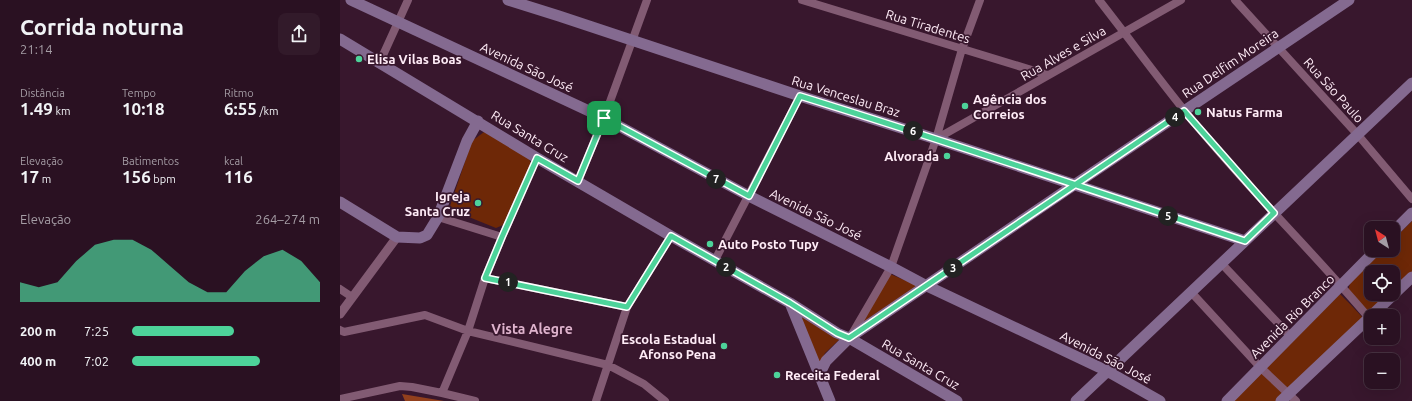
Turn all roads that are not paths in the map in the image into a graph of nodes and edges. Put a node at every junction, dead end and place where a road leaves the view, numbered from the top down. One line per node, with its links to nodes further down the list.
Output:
1 (351, 0): 11 (main road, Avenida São José)
2 (408, 0): 11 (street)
3 (508, 0): 14 (main road, Rua Venceslau Braz)
4 (647, 0): 14 (street)
5 (802, 0): 16 (street, Rua Tiradentes)
6 (980, 0): 16 (street)
7 (1100, 0): 12 (street)
8 (1181, 0): 12 (street, Rua Alves e Silva)
9 (1236, 0): 15 (street, Rua São Paulo)
10 (1349, 0): 15 (main road, Rua Delfim Moreira)
11 (398, 23): 17 (street); 22 (main road, Avenida São José)
12 (1124, 32): 18 (street, Rua Alves e Silva); 21 (street)
13 (340, 40): 17 (main road, Rua Santa Cruz)
14 (632, 40): 20 (main road, Rua Venceslau Braz); 22 (street)
15 (1278, 47): 21 (main road, Rua Delfim Moreira); 24 (street, Rua São Paulo)
16 (962, 49): 18 (street, Rua Tiradentes); 25 (street)
17 (379, 64): 23 (main road, Rua Santa Cruz)
18 (1048, 75): 25 (street, Rua Alves e Silva)
19 (1412, 83): 24 (main road)
20 (800, 96): 25 (main road, Rua Venceslau Braz); 29 (street)
21 (1184, 111): 28 (main road, Rua Delfim Moreira); 32 (street)
22 (604, 118): 27 (street); 29 (main road, Avenida São José)
23 (478, 122): 26 (main road, Rua Santa Cruz); 34 (main road)
24 (1358, 135): 30 (street, Rua São Paulo); 32 (main road)
25 (936, 139): 28 (main road, Rua Venceslau Braz); 43 (street)
26 (537, 158): 27 (main road, Rua Santa Cruz); 38 (street)
27 (578, 181): 36 (main road, Rua Santa Cruz)
28 (1074, 185): 39 (main road, Rua Venceslau Braz); 46 (main road, Rua Delfim Moreira)
29 (749, 196): 41 (street); 43 (main road, Avenida São José)
30 (1412, 198)
31 (340, 202): 37 (main road)
32 (1274, 213): 39 (main road); 47 (street)
33 (1412, 213): 35 (main road)
34 (438, 217): 37 (main road); 38 (street)
35 (1400, 225)
36 (671, 236): 41 (main road, Rua Santa Cruz); 52 (street)
37 (396, 237): 50 (street)
38 (502, 237): 45 (street)
39 (1245, 241): 42 (main road)
40 (1369, 257): 47 (main road, Avenida Rio Branco)
41 (715, 260): 51 (main road, Rua Santa Cruz)
42 (1221, 263): 49 (main road); 59 (street)
43 (891, 266): 46 (main road, Avenida São José); 60 (street)
44 (1412, 277): 53 (main road)
45 (485, 278): 52 (street); 58 (street)
46 (927, 286): 60 (main road, Rua Delfim Moreira); 63 (main road, Avenida São José)
47 (1342, 286): 54 (street); 59 (main road, Avenida Rio Branco)
48 (340, 289): 50 (street)
49 (1191, 292): 62 (street); 63 (main road)
50 (352, 297): 55 (street)
51 (790, 303): 60 (main road, Rua Santa Cruz); 64 (main road)
52 (627, 307): 61 (street)
53 (1378, 309)
54 (1364, 310)
55 (340, 314)
56 (1364, 323): 67 (main road)
57 (340, 330): 58 (street)
58 (468, 331): 61 (street); 65 (street)
59 (1291, 337): 62 (main road, Avenida Rio Branco)
60 (849, 338): 64 (main road, Rua Delfim Moreira); 72 (main road, Rua Santa Cruz)
61 (608, 365): 69 (street); 70 (street)
62 (1260, 367): 67 (street); 75 (main road, Avenida Rio Branco)
63 (1106, 371): 73 (main road); 74 (main road, Avenida São José)
64 (819, 375): 71 (main road)
65 (442, 393): 66 (street); 68 (street)
66 (340, 399)
67 (1289, 399)
68 (475, 401)
69 (596, 401)
70 (665, 401)
71 (830, 401)
72 (957, 401)
73 (1076, 401)
74 (1160, 401)
75 (1227, 401)

